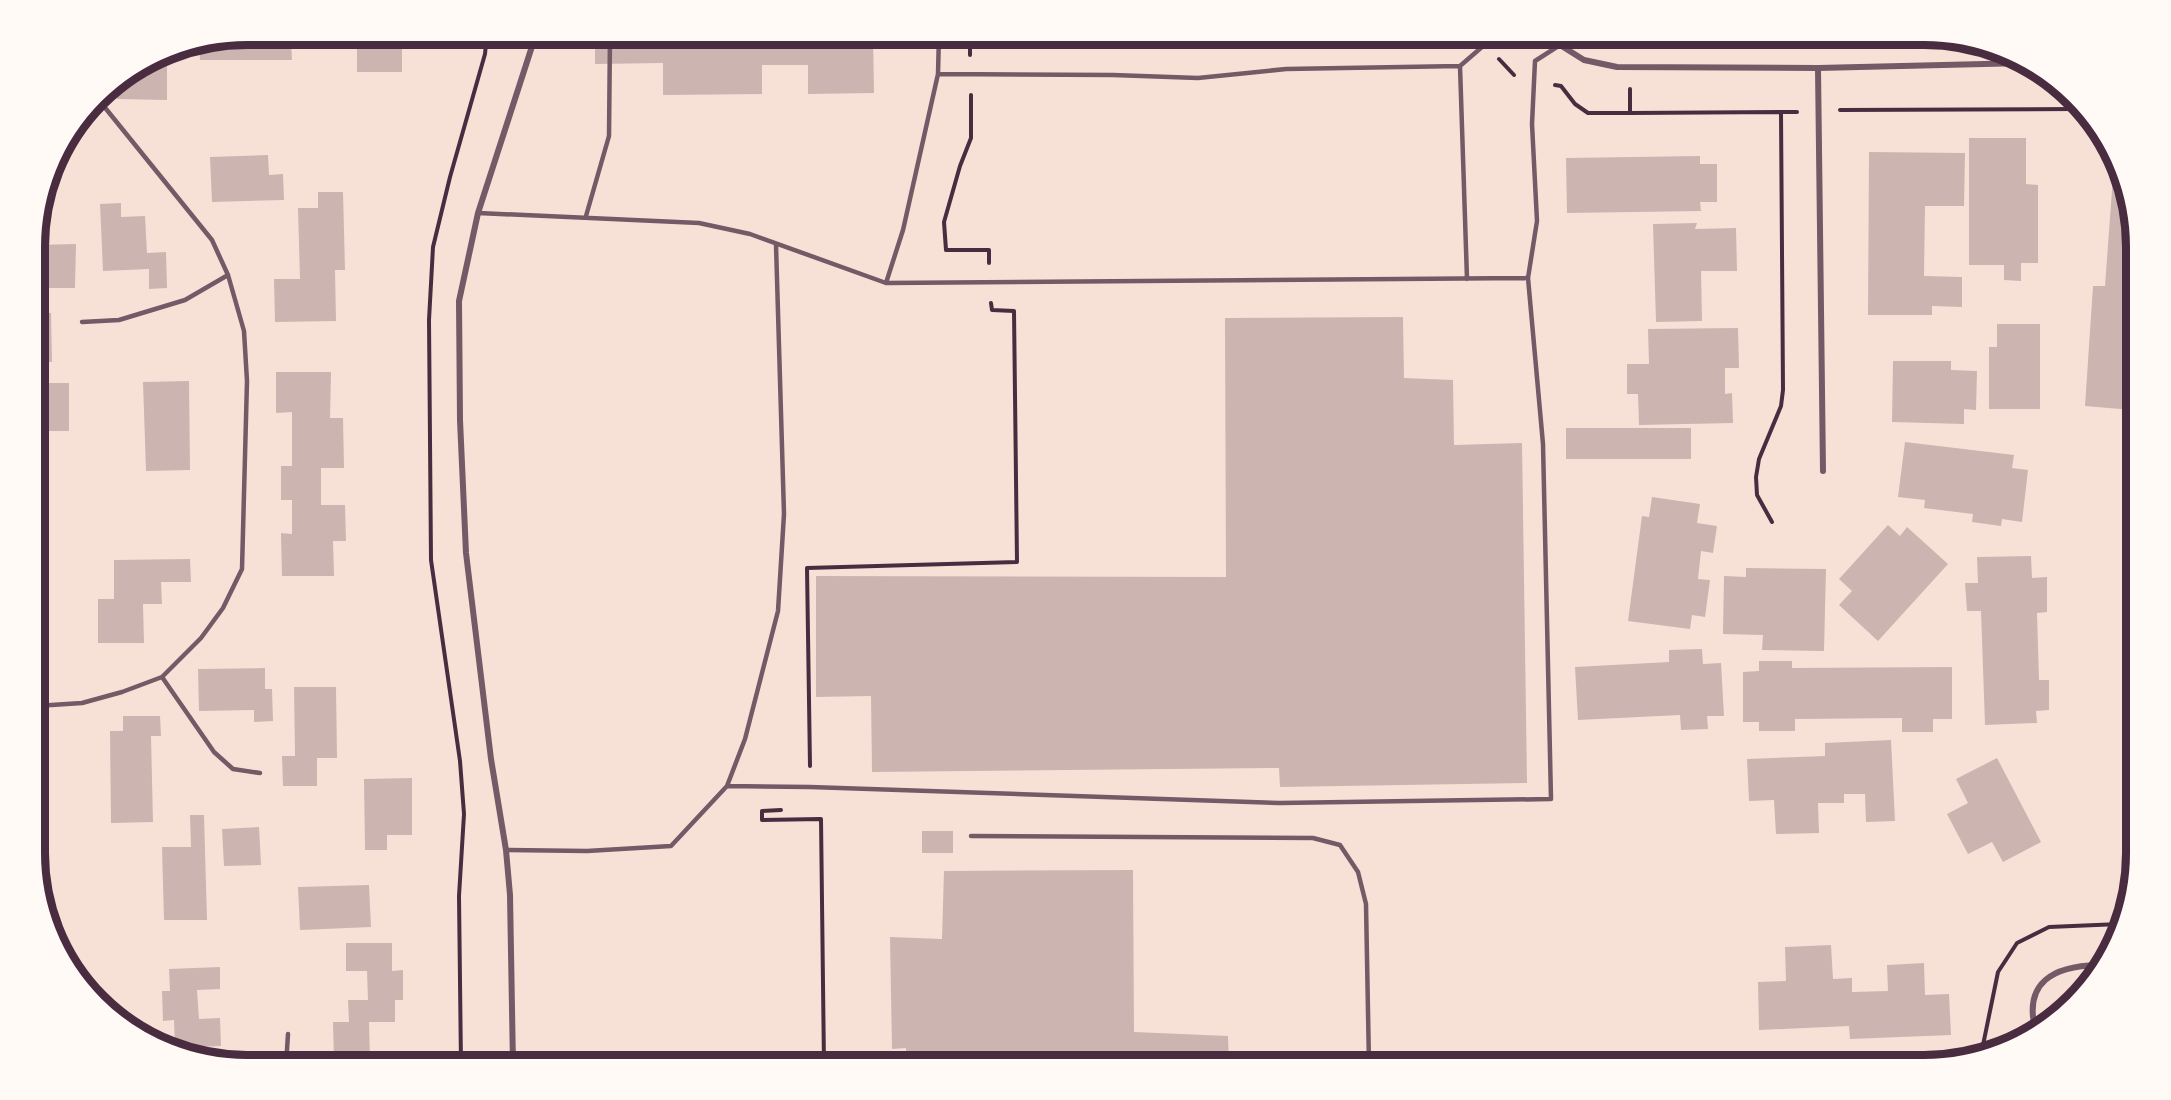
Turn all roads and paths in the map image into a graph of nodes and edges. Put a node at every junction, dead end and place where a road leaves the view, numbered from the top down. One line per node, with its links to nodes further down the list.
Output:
1 (532, 45): 12 (street)
2 (610, 45): 13 (lane)
3 (939, 45): 9 (lane)
4 (1484, 45): 7 (lane)
5 (1560, 45): 8 (street); 16 (lane)
6 (2007, 63): 8 (street)
7 (1460, 66): 9 (lane); 17 (lane)
8 (1818, 68): 20 (street)
9 (938, 74): 18 (lane)
10 (103, 105): 15 (lane)
11 (1781, 113): 22 (path)
12 (478, 213): 13 (lane); 30 (street)
13 (586, 216): 14 (lane)
14 (776, 245): 18 (lane); 26 (lane)
15 (228, 274): 19 (lane); 23 (lane)
16 (1528, 278): 17 (lane); 27 (lane)
17 (1467, 279): 18 (lane)
18 (886, 283)
19 (82, 322)
20 (1823, 471)
21 (1015, 511): 27 (path)
22 (1772, 522)
23 (162, 677): 24 (lane); 25 (lane)
24 (45, 705)
25 (260, 773)
26 (727, 786): 27 (lane); 30 (lane)
27 (810, 787)
28 (785, 810): 36 (path)
29 (971, 836): 37 (lane)
30 (506, 850): 35 (street)
31 (2091, 966): 32 (street)
32 (2035, 1022)
33 (288, 1034): 34 (lane)
34 (287, 1055)
35 (513, 1055)
36 (824, 1055)
37 (1369, 1055)

